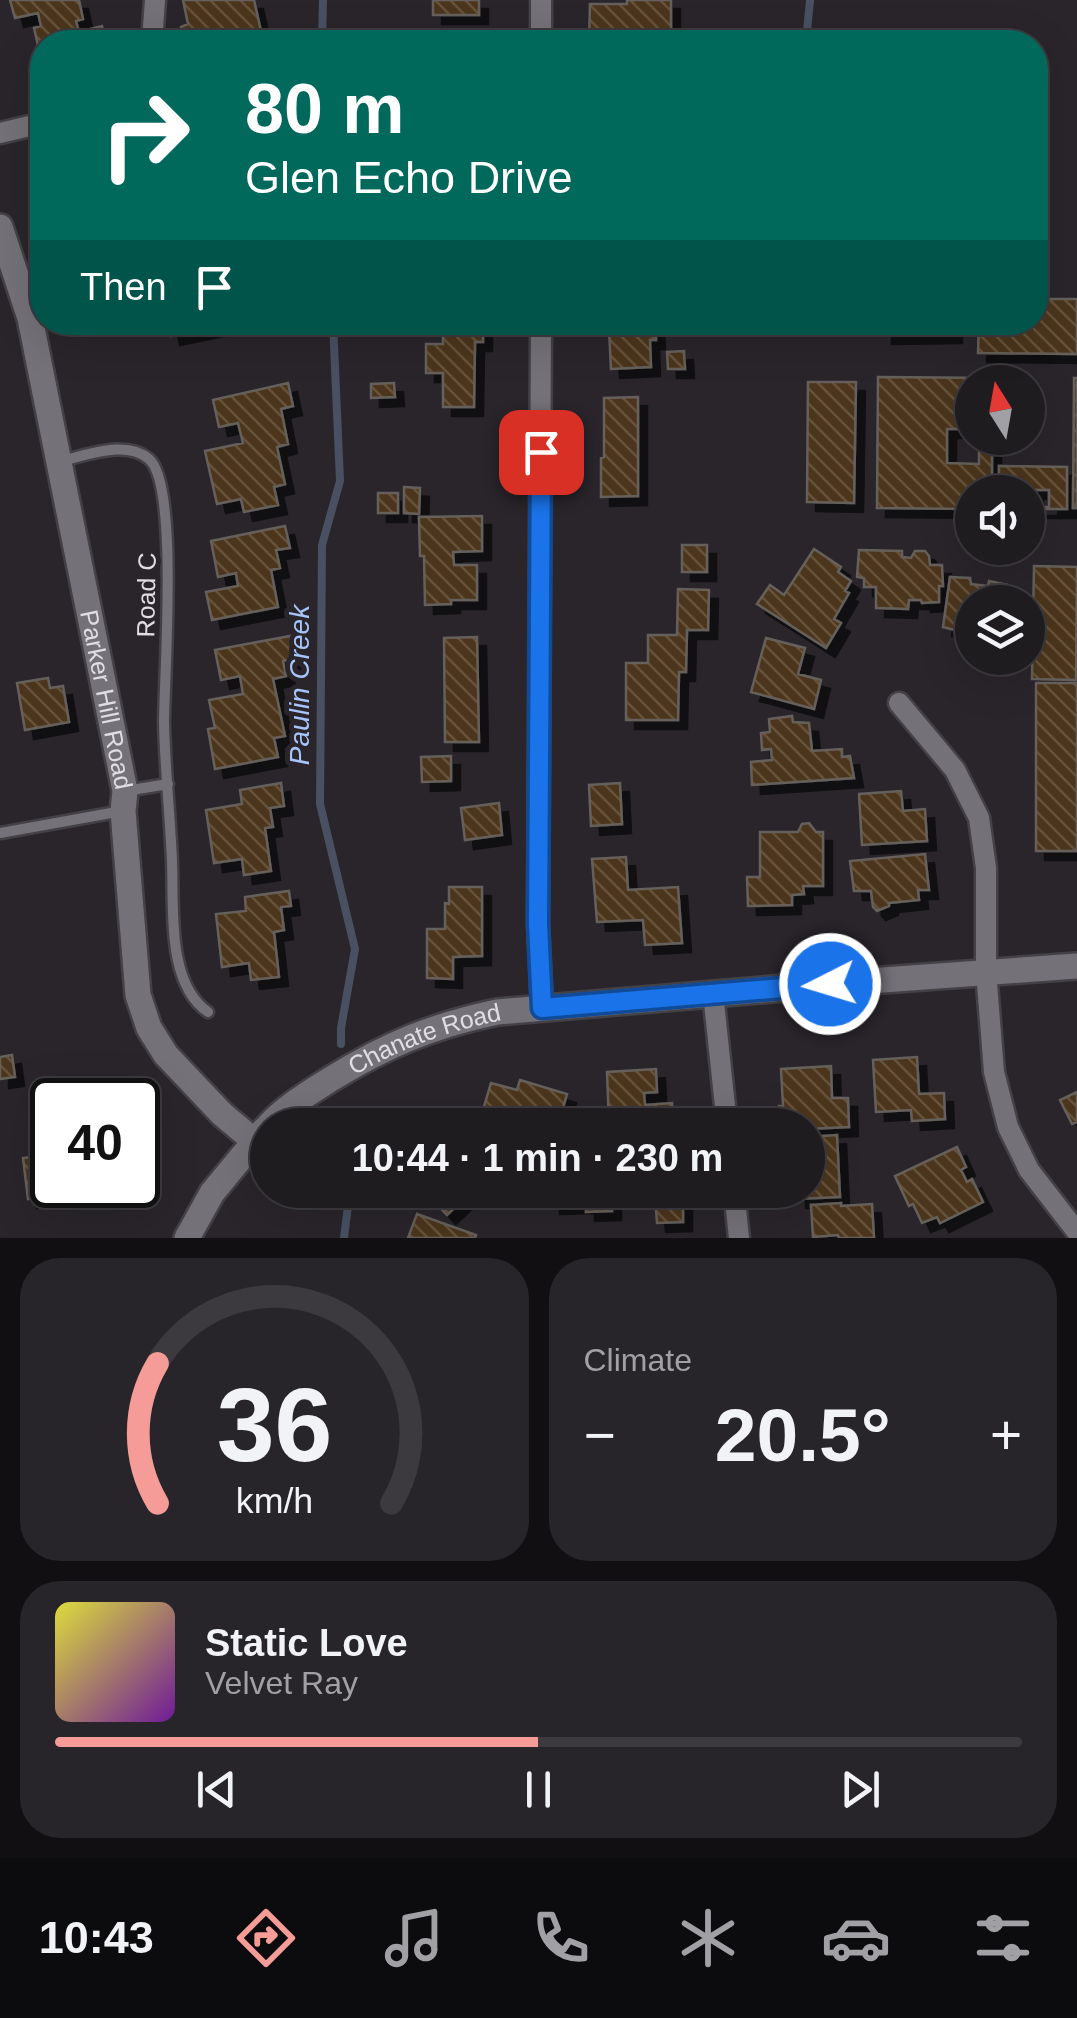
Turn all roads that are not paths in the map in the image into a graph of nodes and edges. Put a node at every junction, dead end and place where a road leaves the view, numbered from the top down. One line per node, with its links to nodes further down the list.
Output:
1 (154, 0): 3 (street)
2 (541, 0): 4 (street)
3 (153, 30)
4 (541, 30)
5 (30, 126): 6 (street)
6 (0, 133)
7 (0, 227): 8 (street, Parker Hill Road)
8 (7, 272): 9 (street, Parker Hill Road)
9 (30, 318)
10 (33, 335): 12 (street, Parker Hill Road)
11 (541, 335): 20 (street)
12 (59, 462): 14 (lane, Road C); 15 (street, Parker Hill Road)
13 (900, 703): 18 (street)
14 (168, 784): 15 (lane); 21 (lane, Parker Hill Road)
15 (124, 801): 16 (lane); 24 (street, Parker Hill Road)
16 (0, 833)
17 (1077, 966): 18 (street, Chanate Road)
18 (986, 971): 19 (street, Chanate Road); 27 (street)
19 (714, 993): 20 (street, Chanate Road); 23 (street)
20 (542, 1008): 22 (street, Chanate Road)
21 (208, 1012)
22 (287, 1108)
23 (725, 1108)
24 (250, 1125)
25 (250, 1146): 28 (street, Chanate Road)
26 (736, 1208): 29 (street)
27 (1077, 1232)
28 (187, 1238)
29 (739, 1238)

